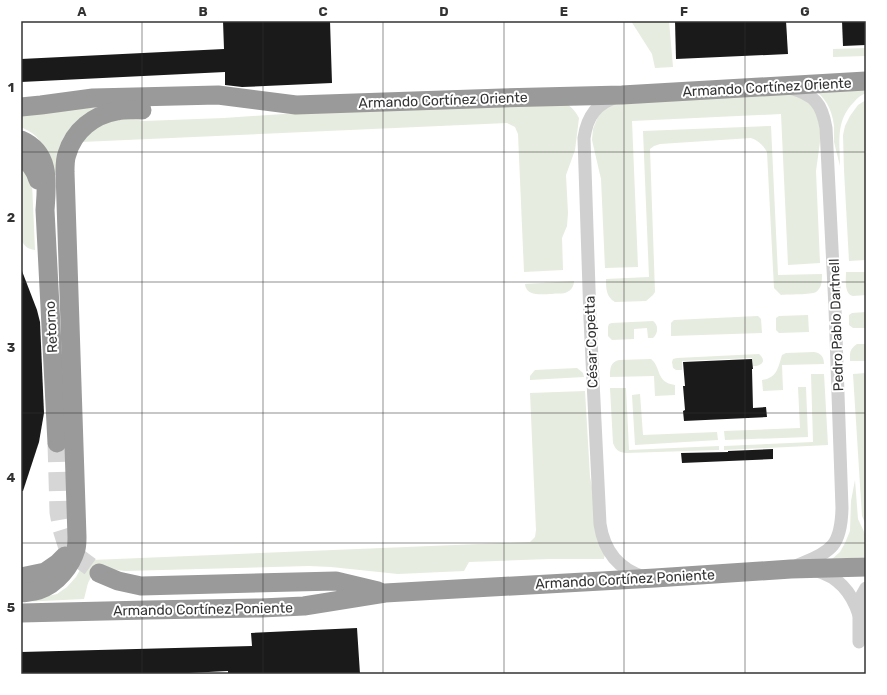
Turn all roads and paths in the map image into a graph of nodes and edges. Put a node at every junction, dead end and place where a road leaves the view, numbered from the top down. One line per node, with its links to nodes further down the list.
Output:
1 (866, 82): 2 (highway, Armando Cortínez Oriente)
2 (775, 86): 3 (highway, Armando Cortínez Oriente); 12 (street, Pedro Pablo Dartnell)
3 (622, 95): 4 (highway, Armando Cortínez Oriente); 15 (street, César Copetta)
4 (296, 105): 5 (highway, Armando Cortínez Oriente); 10 (highway)
5 (21, 107)
6 (21, 140): 8 (highway, Retorno)
7 (21, 155): 8 (highway, Retorno)
8 (45, 210): 9 (highway, Retorno)
9 (57, 443)
10 (77, 527): 14 (highway); 17 (highway)
11 (866, 567): 12 (highway, Armando Cortínez Poniente)
12 (800, 568): 15 (highway, Armando Cortínez Poniente); 20 (street)
13 (99, 573): 18 (highway, Armando Cortínez Poniente)
14 (21, 577)
15 (655, 578): 18 (highway, Armando Cortínez Poniente)
16 (866, 588): 20 (street)
17 (21, 593)
18 (385, 593): 19 (highway, Armando Cortínez Poniente)
19 (21, 613)
20 (859, 615): 21 (street)
21 (859, 642)

